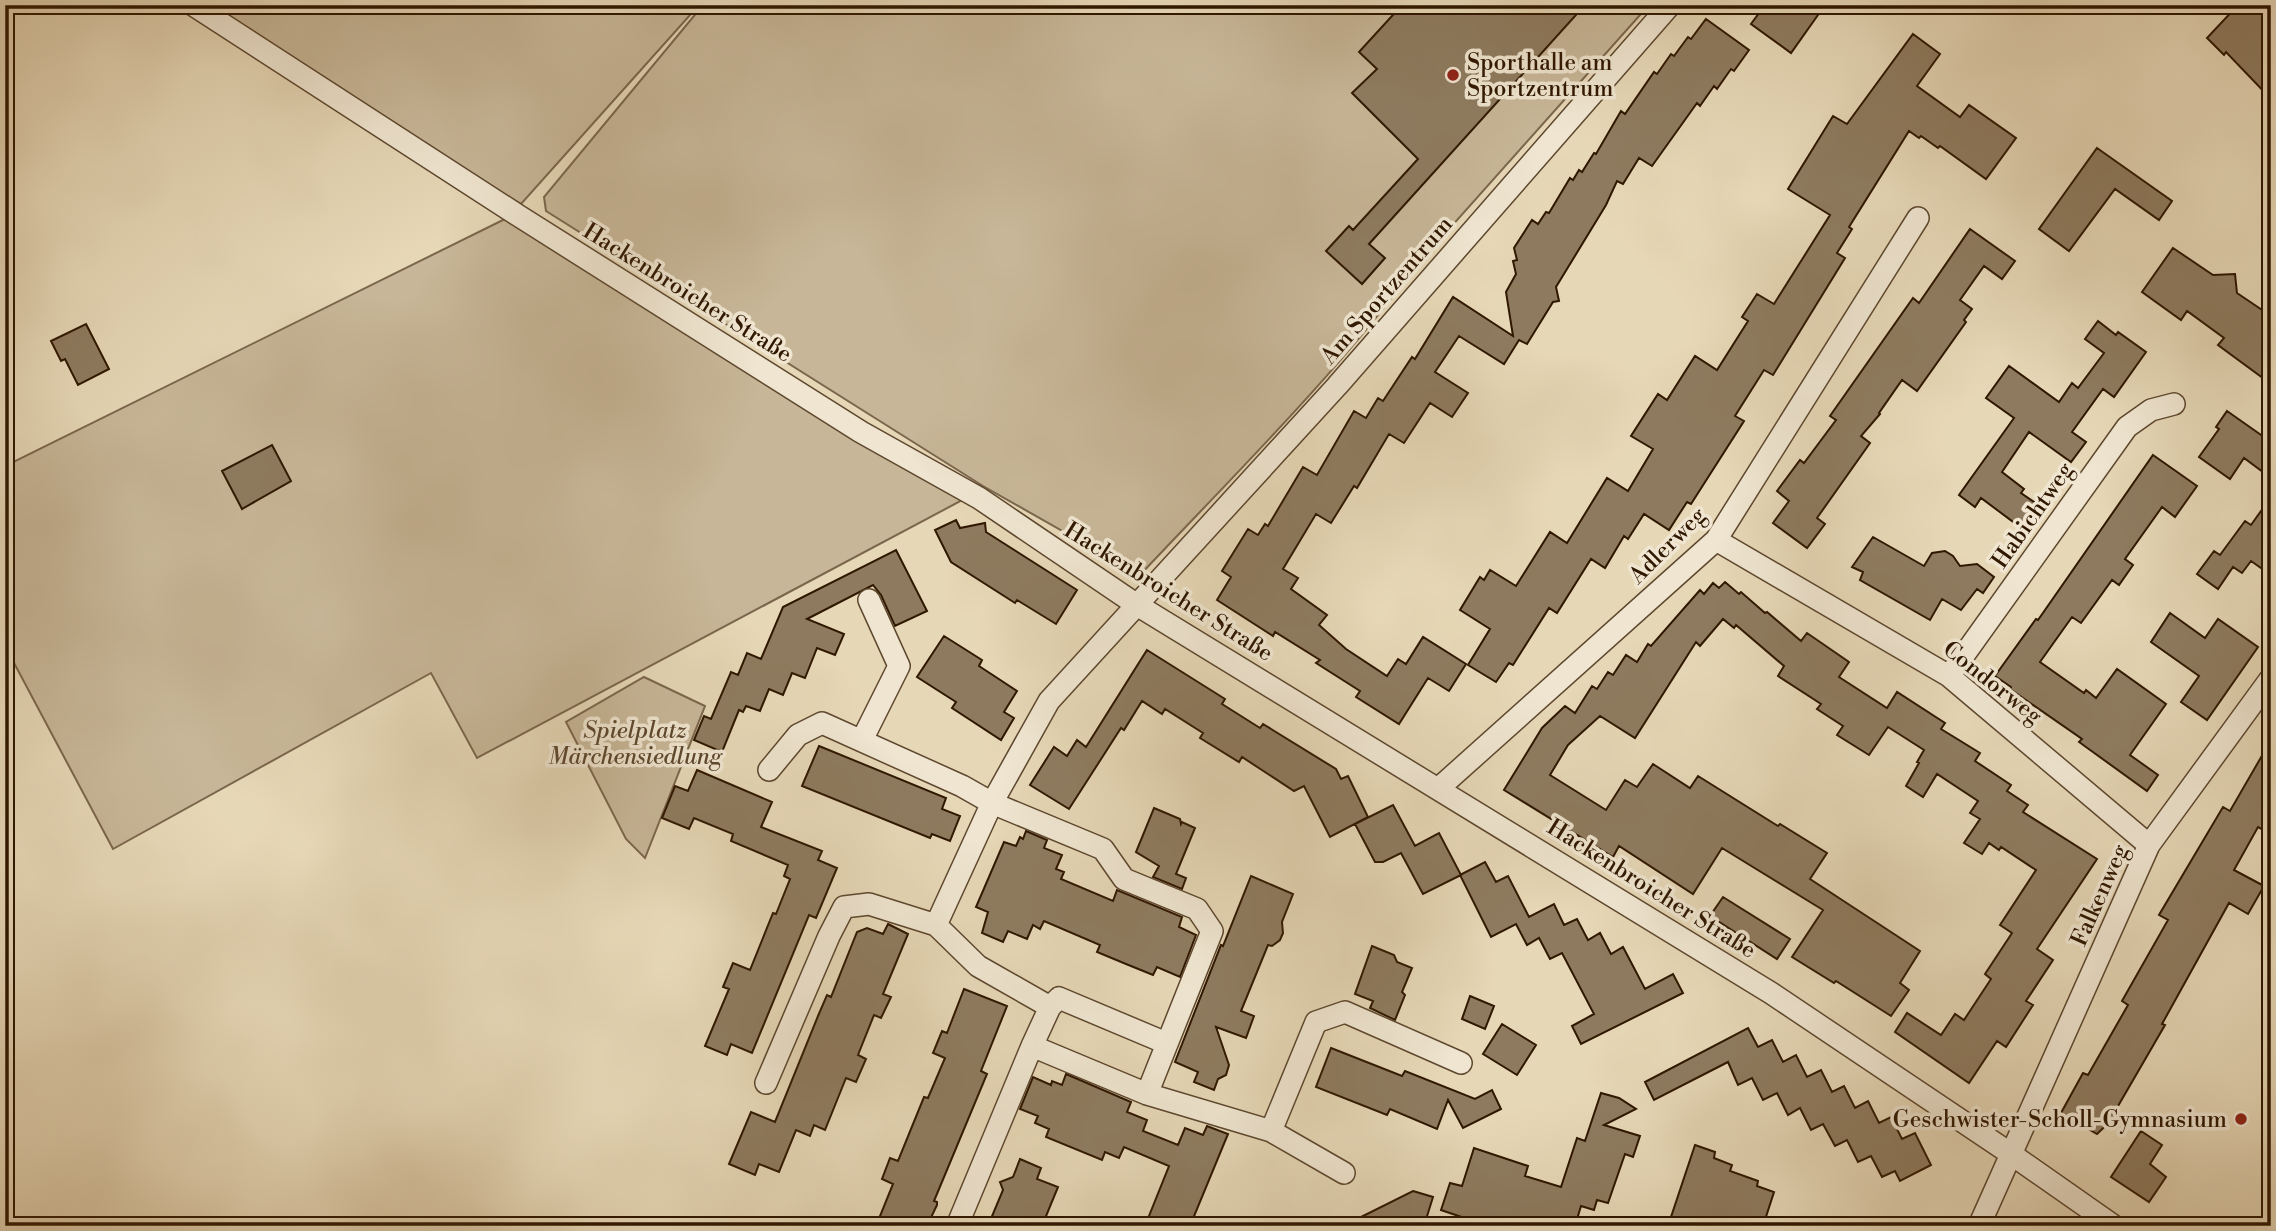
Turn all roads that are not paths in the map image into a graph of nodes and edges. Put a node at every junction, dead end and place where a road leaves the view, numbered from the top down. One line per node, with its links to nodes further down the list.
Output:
1 (193, 5): 7 (street, Hackenbroicher Straße)
2 (1670, 5): 7 (street, Am Sportzentrum)
3 (1918, 218): 5 (street, Adlerweg)
4 (2174, 404): 8 (street, Habichtweg)
5 (1716, 540): 8 (street, Condorweg); 12 (street, Adlerweg)
6 (869, 600): 10 (street)
7 (1137, 605): 12 (street, Hackenbroicher Straße); 13 (street, Am Sportzentrum)
8 (1949, 676): 14 (street, Condorweg)
9 (2271, 678): 14 (street, Falkenweg)
10 (862, 740): 11 (street); 13 (street)
11 (769, 770)
12 (1439, 788): 23 (street, Hackenbroicher Straße)
13 (992, 803): 15 (street, Am Sportzentrum); 17 (street)
14 (2149, 845): 23 (street, Falkenweg)
15 (936, 925): 16 (street); 20 (street)
16 (1050, 1007): 17 (street); 18 (street)
17 (1166, 1043): 21 (street)
18 (1032, 1046): 21 (street); 25 (street)
19 (1461, 1063): 22 (street)
20 (766, 1083)
21 (1147, 1094): 22 (street)
22 (1271, 1131): 24 (street)
23 (2011, 1154): 26 (street, Falkenweg); 27 (street, Hackenbroicher Straße)
24 (1344, 1173)
25 (957, 1226)
26 (1979, 1226)
27 (2114, 1226)

